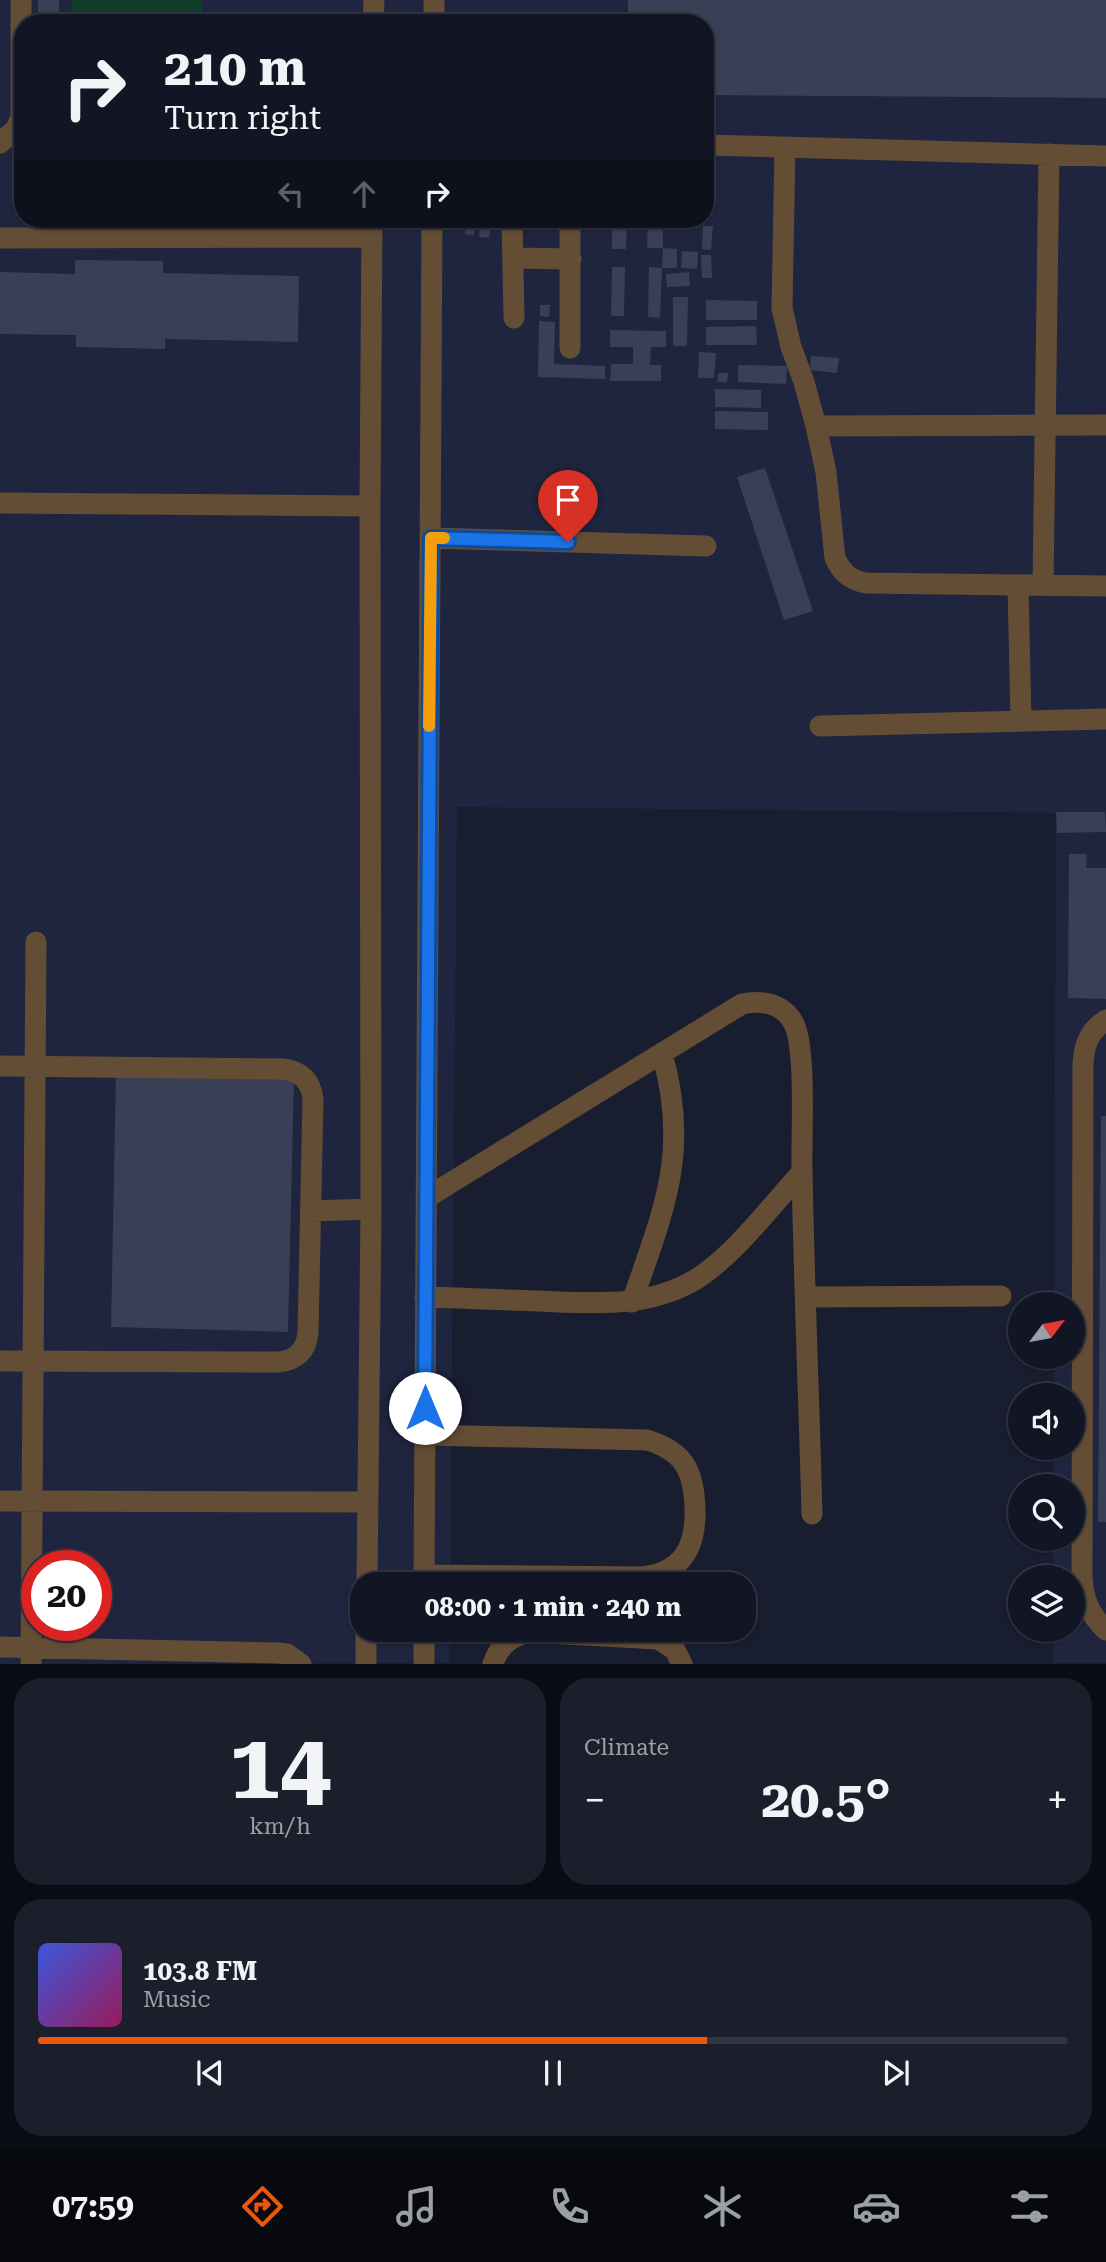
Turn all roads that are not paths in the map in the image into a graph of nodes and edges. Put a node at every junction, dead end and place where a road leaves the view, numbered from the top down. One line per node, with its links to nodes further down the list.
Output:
1 (14, 131): 2 (lane)
2 (0, 143)
3 (714, 145): 4 (lane)
4 (785, 147): 5 (lane); 18 (lane)
5 (1049, 154): 6 (lane); 16 (lane)
6 (1106, 156)
7 (372, 228): 11 (lane); 20 (lane)
8 (432, 228): 21 (lane)
9 (512, 228): 12 (lane)
10 (570, 228): 13 (lane)
11 (0, 238)
12 (513, 258): 13 (lane); 14 (lane)
13 (571, 259): 15 (lane)
14 (514, 317)
15 (570, 348)
16 (1046, 425): 17 (lane); 18 (lane); 24 (lane)
17 (1106, 425)
18 (816, 426): 23 (lane)
19 (0, 503): 20 (lane)
20 (370, 506): 36 (lane)
21 (431, 538): 22 (lane); 35 (lane)
22 (706, 546)
23 (1018, 585): 24 (lane); 27 (lane)
24 (1043, 585): 25 (lane)
25 (1106, 586)
26 (1106, 719): 27 (lane)
27 (1021, 721): 28 (lane)
28 (820, 726)
29 (36, 942): 33 (lane)
30 (1106, 1020): 52 (lane)
31 (662, 1053): 34 (lane); 35 (lane); 41 (lane)
32 (0, 1066): 33 (lane)
33 (35, 1066): 37 (lane); 43 (lane)
34 (802, 1172): 40 (lane); 41 (lane)
35 (426, 1198): 39 (lane)
36 (371, 1209): 37 (lane); 47 (lane)
37 (311, 1210): 43 (lane)
38 (1001, 1296): 40 (lane)
39 (425, 1297): 41 (lane); 44 (lane)
40 (807, 1297): 48 (lane)
41 (632, 1302)
42 (0, 1361): 43 (lane)
43 (33, 1361): 46 (lane)
44 (425, 1435): 50 (lane); 51 (lane)
45 (0, 1501): 46 (lane)
46 (32, 1501): 47 (lane); 56 (lane)
47 (367, 1502): 49 (lane)
48 (812, 1514)
49 (367, 1572)
50 (424, 1572)
51 (662, 1572)
52 (1106, 1630)
53 (366, 1642): 58 (lane)
54 (424, 1642): 59 (lane)
55 (0, 1647): 56 (lane)
56 (31, 1656): 57 (lane)
57 (301, 1664)
58 (366, 1664)
59 (424, 1664)
60 (493, 1664): 61 (lane)
61 (682, 1664)

